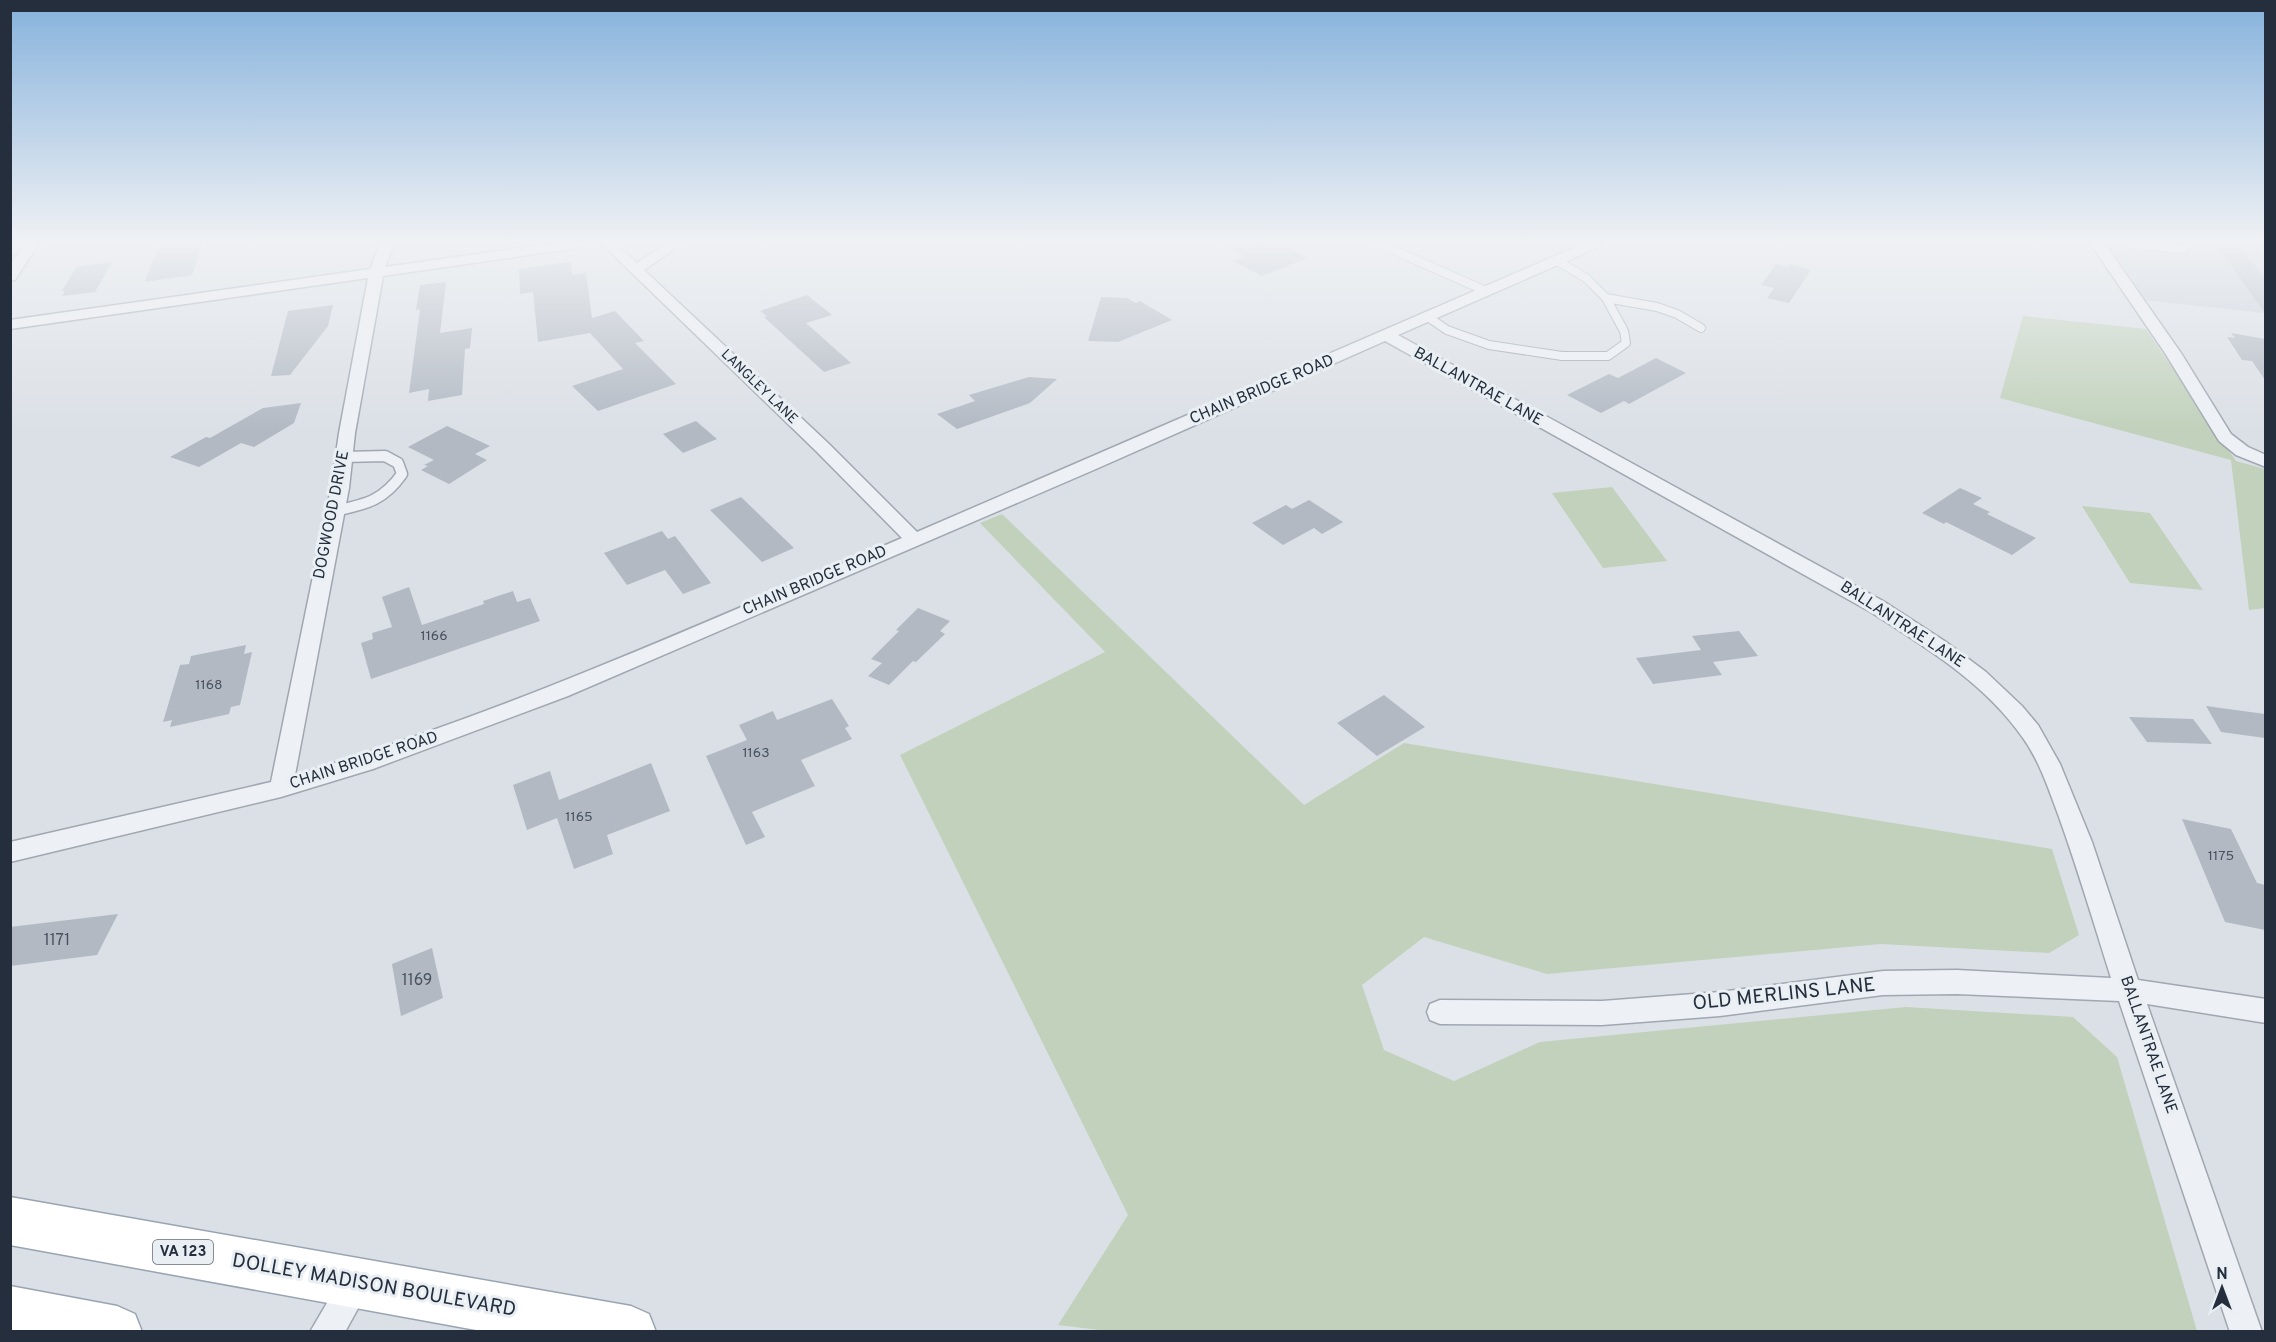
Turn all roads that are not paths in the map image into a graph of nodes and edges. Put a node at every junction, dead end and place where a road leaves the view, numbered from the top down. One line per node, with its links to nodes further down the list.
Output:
1 (146, 306): 9 (street)
2 (370, 306): 12 (street, DOGWOOD DRIVE)
3 (674, 306): 15 (street, LANGLEY LANE)
4 (1453, 306): 8 (street, CHAIN BRIDGE ROAD)
5 (1610, 306): 8 (lane)
6 (1649, 306): 10 (lane)
7 (2140, 306): 13 (street)
8 (1428, 317): 11 (street, CHAIN BRIDGE ROAD)
9 (10, 325)
10 (1701, 328)
11 (1388, 336): 15 (street, CHAIN BRIDGE ROAD); 18 (street, BALLANTRAE LANE)
12 (344, 457): 14 (street, DOGWOOD DRIVE); 14 (lane)
13 (2265, 462)
14 (335, 511): 16 (street, DOGWOOD DRIVE)
15 (914, 540): 16 (street, CHAIN BRIDGE ROAD)
16 (281, 788): 17 (street, CHAIN BRIDGE ROAD)
17 (10, 852)
18 (2129, 990): 19 (street, OLD MERLINS LANE); 20 (street, OLD MERLINS LANE); 27 (street, BALLANTRAE LANE)
19 (2265, 1011)
20 (1440, 1012)
21 (10, 1221): 22 (main road, DOLLEY MADISON BOULEVARD / VA 123)
22 (356, 1283): 25 (street); 26 (main road, DOLLEY MADISON BOULEVARD / VA 123)
23 (10, 1311): 24 (main road)
24 (117, 1332)
25 (326, 1332)
26 (632, 1332)
27 (2246, 1332)

